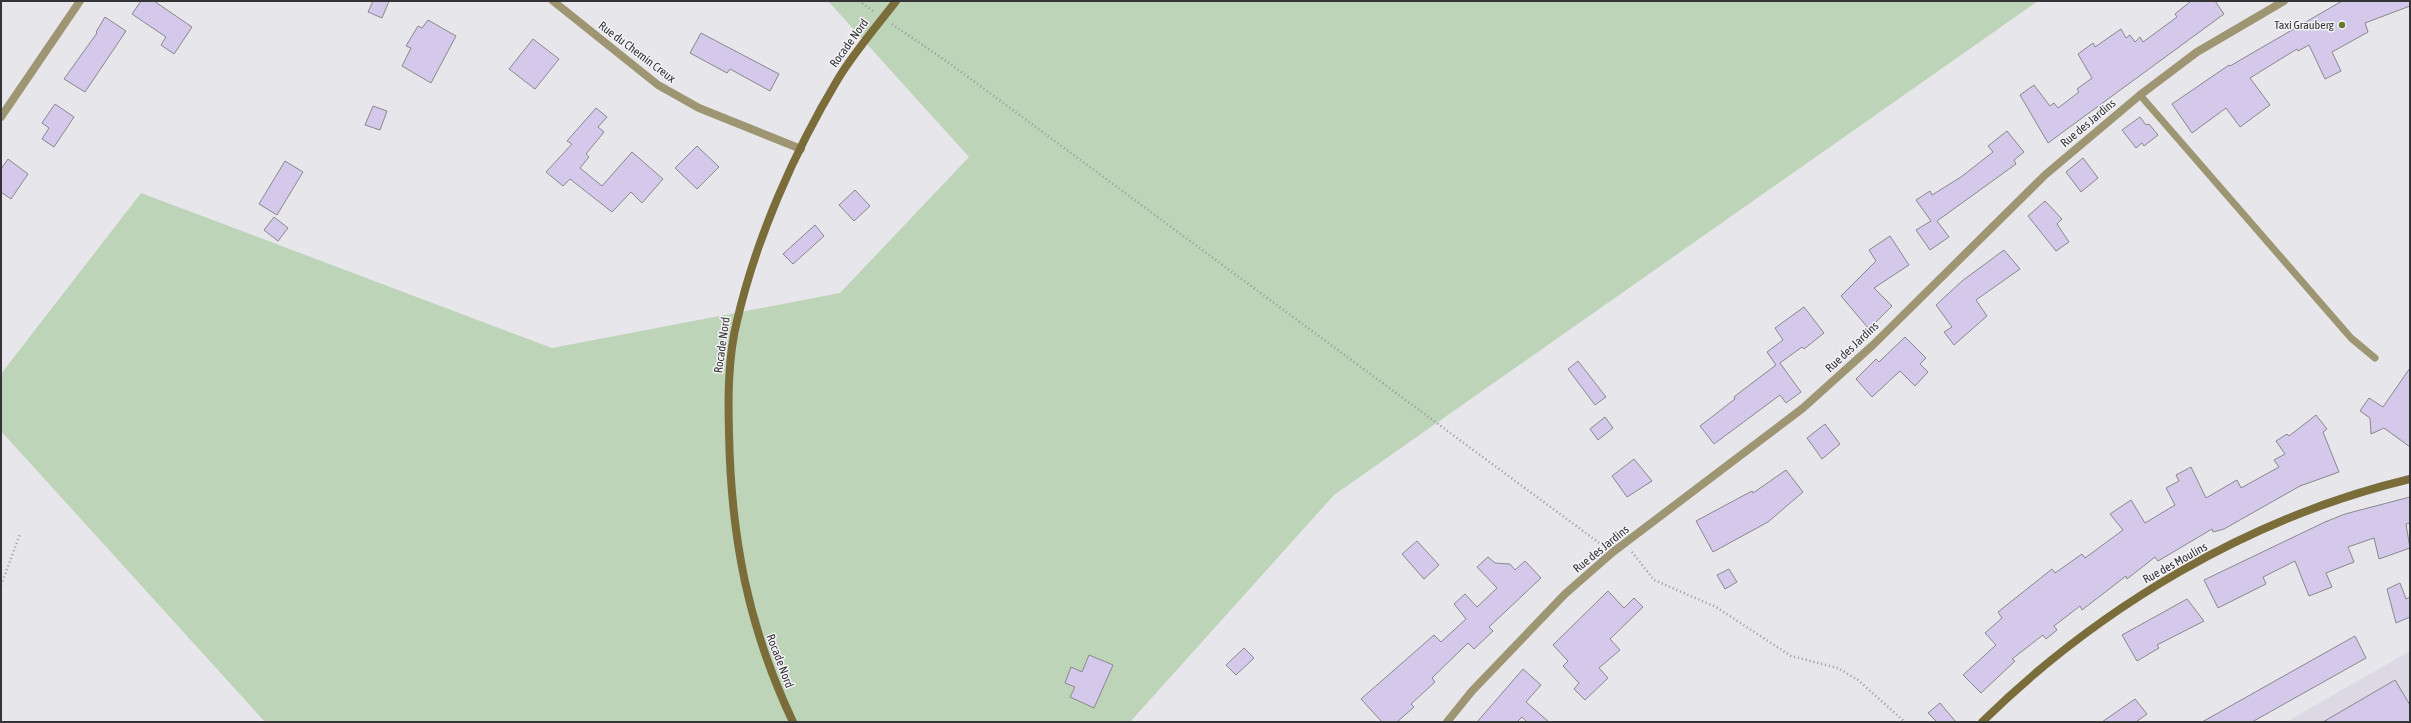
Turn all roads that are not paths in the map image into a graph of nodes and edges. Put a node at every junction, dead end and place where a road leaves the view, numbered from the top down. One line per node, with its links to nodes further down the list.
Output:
1 (80, 1): 6 (street)
2 (553, 1): 7 (street, Rue du Chemin Creux)
3 (896, 1): 7 (main road, Rocade Nord)
4 (2284, 1): 5 (street, Rue des Jardins)
5 (2140, 95): 8 (lane); 11 (street, Rue des Jardins)
6 (1, 117)
7 (801, 149): 10 (main road, Rocade Nord)
8 (2375, 358)
9 (2410, 479): 12 (main road, Rue des Moulins)
10 (793, 722)
11 (1447, 722)
12 (1982, 722)

